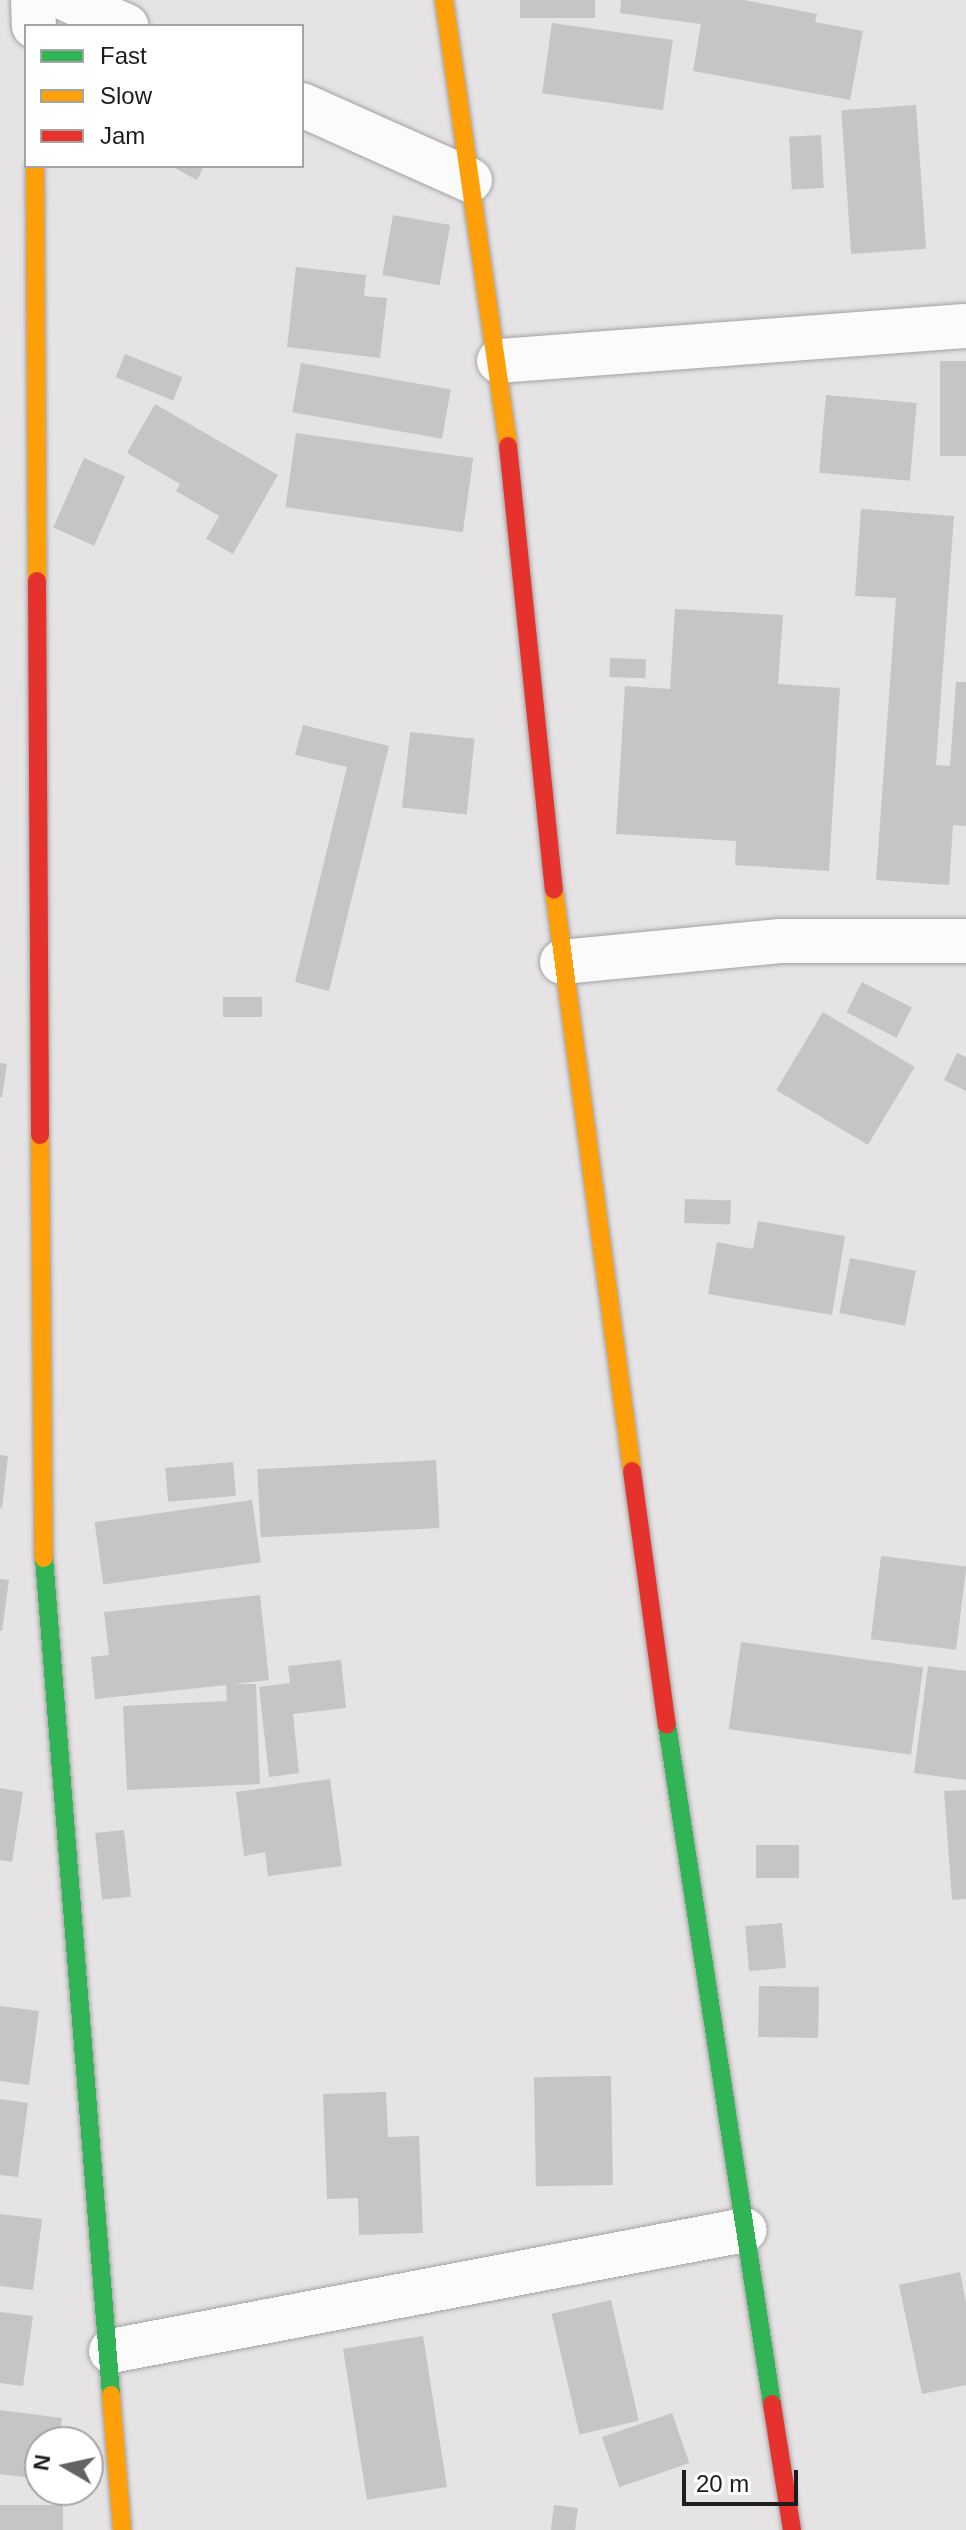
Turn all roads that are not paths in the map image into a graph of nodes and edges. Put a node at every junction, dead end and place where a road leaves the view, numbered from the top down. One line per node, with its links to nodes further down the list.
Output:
1 (33, 0): 4 (street)
2 (68, 0): 5 (street)
3 (444, 0): 8 (street)
4 (34, 24)
5 (122, 24)
6 (304, 106): 8 (street)
7 (35, 168): 14 (street)
8 (470, 180): 10 (street)
9 (966, 326): 10 (street)
10 (499, 361): 12 (street)
11 (966, 941): 12 (street)
12 (562, 962): 13 (street)
13 (745, 2230): 14 (street); 16 (street)
14 (111, 2351): 15 (street)
15 (122, 2530)
16 (792, 2530)

